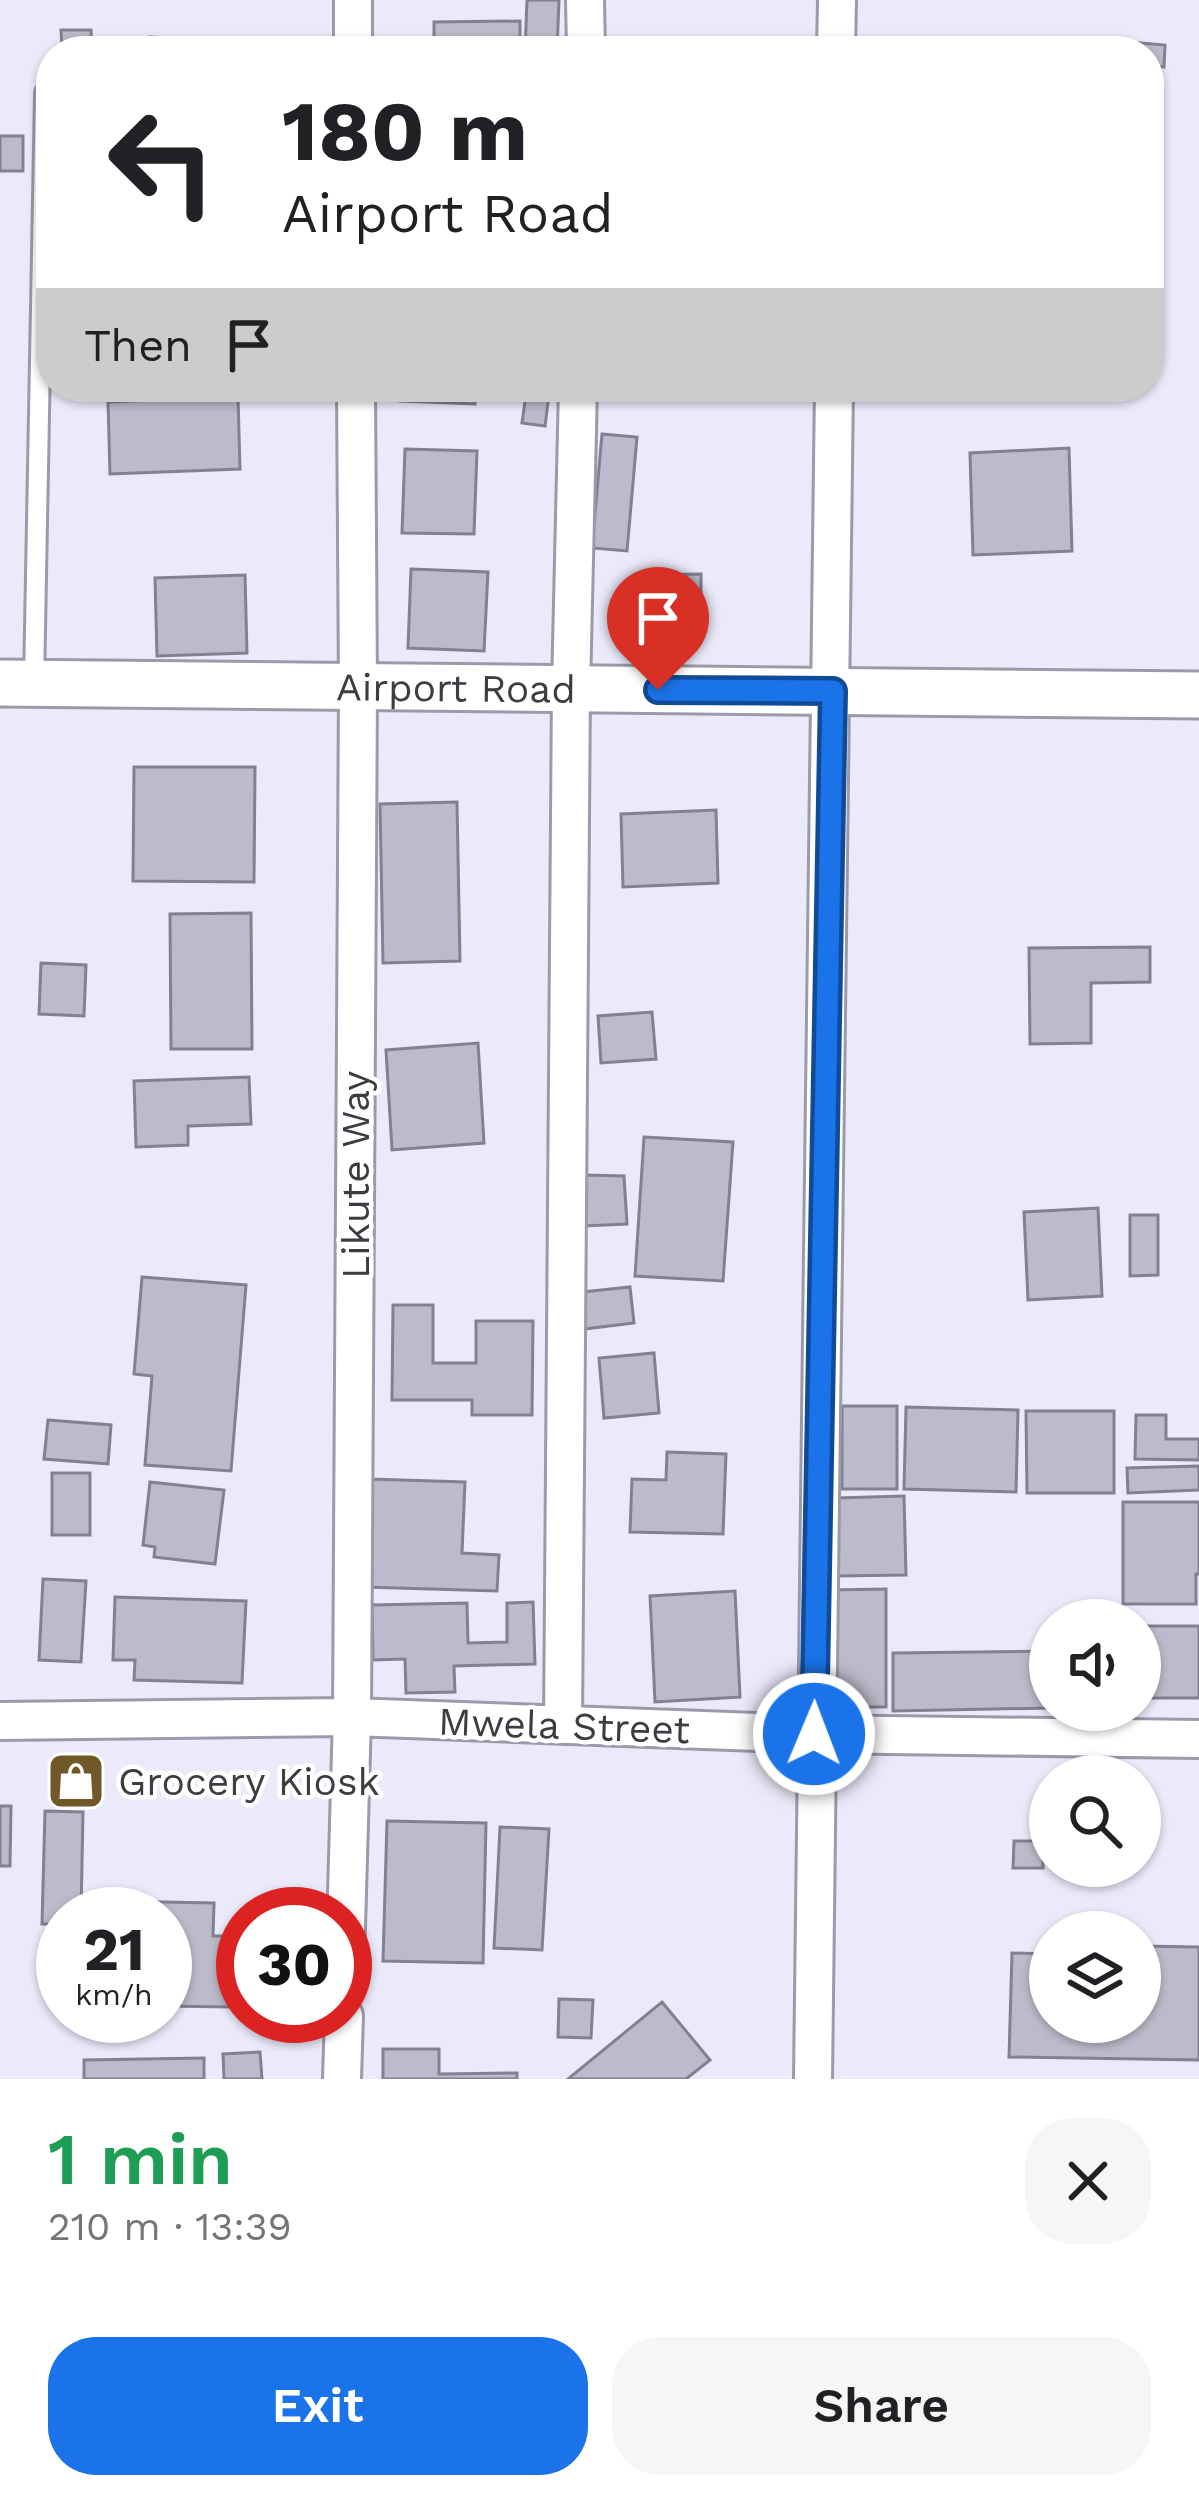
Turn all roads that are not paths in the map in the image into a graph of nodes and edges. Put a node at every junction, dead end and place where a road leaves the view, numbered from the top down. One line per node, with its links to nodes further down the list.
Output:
1 (352, 0): 4 (street)
2 (585, 0): 5 (street)
3 (837, 0): 6 (street)
4 (353, 36)
5 (586, 36)
6 (836, 36)
7 (36, 283): 11 (lane)
8 (356, 402): 12 (street, Likute Way)
9 (578, 402): 13 (street)
10 (835, 402): 14 (street)
11 (17, 683): 12 (street, Airport Road)
12 (358, 688): 13 (street, Airport Road); 16 (street, Likute Way)
13 (571, 689): 14 (street, Airport Road); 18 (street)
14 (833, 691): 15 (street, Airport Road); 19 (street)
15 (1199, 695)
16 (352, 1717): 17 (street, Mwela Street); 18 (street, Mwela Street); 21 (street, Likute Way)
17 (0, 1721)
18 (562, 1725): 19 (street, Mwela Street)
19 (814, 1734): 20 (street, Mwela Street); 24 (street)
20 (1199, 1739)
21 (347, 1887)
22 (343, 2043): 23 (street)
23 (342, 2079)
24 (813, 2079)

